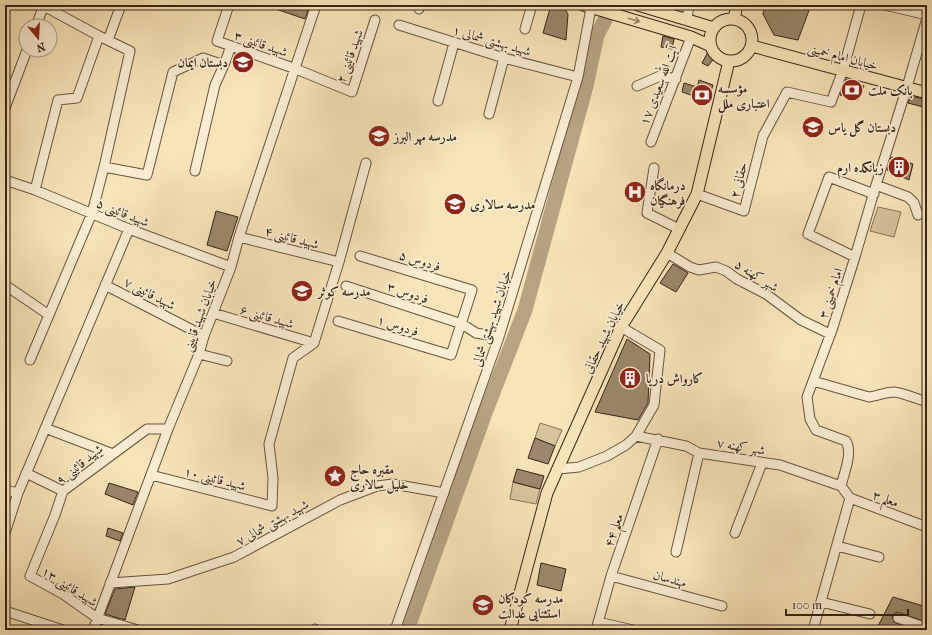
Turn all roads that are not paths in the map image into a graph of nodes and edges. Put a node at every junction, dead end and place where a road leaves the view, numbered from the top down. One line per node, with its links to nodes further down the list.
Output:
1 (43, 5): 13 (street); 20 (street)
2 (121, 5): 22 (street)
3 (229, 5): 24 (street, شهید قائینی ۳)
4 (316, 5): 31 (street, خیابان شهید قایینی)
5 (532, 5): 19 (street)
6 (638, 5): 14 (main road)
7 (689, 5): 14 (street)
8 (737, 5): 15 (main road)
9 (861, 5): 32 (street)
10 (885, 5): 12 (street)
11 (587, 6): 21 (main road, one-way to 21); 33 (street, خیابان شهید بهشتی شمالی)
12 (927, 17): 36 (street, امام خمینی ۳)
13 (39, 18)
14 (687, 19): 18 (main road)
15 (734, 19): 18 (main road); 26 (main road)
16 (375, 20): 31 (street, شهید قائینی ۲)
17 (399, 25): 23 (street, شهید بهشتی شمالی ۱)
18 (714, 28): 25 (main road)
19 (525, 29)
20 (99, 36): 22 (street); 47 (street)
21 (691, 37): 25 (main road); 34 (street, آیت الله سعیدی ۱۷)
22 (108, 40): 43 (street)
23 (454, 43): 28 (street, شهید بهشتی شمالی ۱); 38 (street)
24 (231, 46): 30 (street); 31 (street, شهید قائینی ۳)
25 (711, 46): 29 (main road)
26 (752, 46): 29 (main road); 32 (main road, خیابان امام خمینی)
27 (24, 58): 39 (street)
28 (504, 58): 33 (street, شهید بهشتی شمالی ۱); 40 (street)
29 (729, 61): 49 (main road, خیابان شهید حقانی)
30 (224, 65): 43 (street); 45 (street)
31 (296, 69): 54 (street, خیابان شهید قایینی)
32 (843, 70): 36 (main road, خیابان امام خمینی); 49 (street, حقانی ۲)
33 (578, 76): 70 (street, خیابان شهید بهشتی شمالی)
34 (676, 79): 35 (street); 41 (street, آیت الله سعیدی ۱۷)
35 (637, 86)
36 (907, 87): 37 (main road, خیابان امام خمینی); 48 (street, امام خمینی ۳)
37 (927, 93)
38 (438, 101)
39 (5, 108)
40 (489, 114)
41 (651, 142)
42 (366, 163): 58 (street)
43 (104, 167): 50 (street)
44 (654, 168): 53 (street)
45 (194, 171)
46 (5, 180): 47 (street, شهید قائینی ۵)
47 (35, 190): 50 (street, شهید قائینی ۵)
48 (875, 190): 51 (street); 57 (street, امام خمینی ۳); 57 (street)
49 (696, 194): 53 (main road, خیابان شهید حقانی)
50 (92, 213): 52 (street, شهید قائینی ۵); 64 (street)
51 (918, 215)
52 (128, 229): 59 (street, شهید قائینی ۵); 61 (street)
53 (679, 229): 55 (main road, خیابان شهید حقانی)
54 (239, 237): 58 (street, شهید قائینی ۴); 59 (street, خیابان شهید قایینی)
55 (667, 253): 67 (main road, خیابان شهید حقانی); 68 (street, شهر کهنه ۵)
56 (360, 256): 66 (street, فردوس ۵)
57 (855, 257): 68 (street, امام خمینی ۳)
58 (339, 262): 71 (street)
59 (231, 267): 63 (street, خیابان شهید قایینی)
60 (5, 284): 64 (street)
61 (105, 285): 69 (street, شهید قائینی ۷); 77 (street)
62 (346, 286): 66 (street, فردوس ۳)
63 (213, 313): 69 (street, خیابان شهید قایینی); 71 (street, شهید قائینی ۶)
64 (49, 315): 73 (street)
65 (338, 321): 66 (street, فردوس ۱)
66 (462, 324): 70 (street, فردوس ۳)
67 (620, 327): 79 (street); 84 (main road, خیابان شهید حقانی)
68 (830, 334): 75 (street, امام خمینی ۳)
69 (204, 336): 72 (street, خیابان شهید قایینی)
70 (499, 337): 91 (street, خیابان شهید بهشتی شمالی)
71 (314, 343): 86 (street, شهید قائینی ۱۰)
72 (199, 354): 74 (street); 78 (street, خیابان شهید قایینی)
73 (30, 360)
74 (228, 361)
75 (813, 381): 76 (street); 87 (street, امام خمینی ۳)
76 (927, 402)
77 (45, 428): 82 (street); 85 (street)
78 (168, 429): 82 (street, شهید قائینی ۹); 86 (street, خیابان شهید قایینی)
79 (636, 436): 80 (street, شهر کهنه ۷); 84 (street)
80 (658, 439): 81 (street, شهر کهنه ۷); 100 (street, معلم ۴۴)
81 (699, 453): 83 (street, شهر کهنه ۷); 97 (street)
82 (113, 454): 89 (street, شهید قائینی ۹)
83 (762, 463): 87 (street, شهر کهنه ۷); 95 (street)
84 (558, 469): 114 (main road, خیابان شهید حقانی)
85 (26, 473): 89 (street); 90 (street)
86 (151, 475): 101 (street, خیابان شهید قایینی)
87 (841, 486): 92 (street)
88 (5, 490): 90 (street)
89 (63, 491): 99 (street, شهید قائینی ۹)
90 (18, 493): 94 (street)
91 (444, 493): 101 (street, شهید بهشتی شمالی ۷); 113 (street, خیابان شهید بهشتی شمالی)
92 (850, 498): 93 (street, معلم ۳); 96 (street)
93 (927, 527)
94 (5, 533)
95 (735, 533)
96 (837, 546): 98 (street); 102 (street)
97 (676, 552)
98 (879, 557)
99 (30, 576): 106 (street, شهید قائینی ۱۳)
100 (611, 576): 103 (street, مهندسان); 108 (street, معلم ۴۴)
101 (110, 583): 106 (street, خیابان شهید قایینی)
102 (821, 602): 105 (street); 116 (street)
103 (722, 606)
104 (5, 611): 110 (street)
105 (870, 614)
106 (97, 618): 111 (street, خیابان شهید قایینی); 112 (street, شهید قائینی ۱۳)
107 (898, 618): 109 (street)
108 (597, 626): 115 (street)
109 (927, 628)
110 (63, 630)
111 (93, 630)
112 (138, 630)
113 (395, 630)
114 (510, 630)
115 (633, 630)
116 (813, 630)

